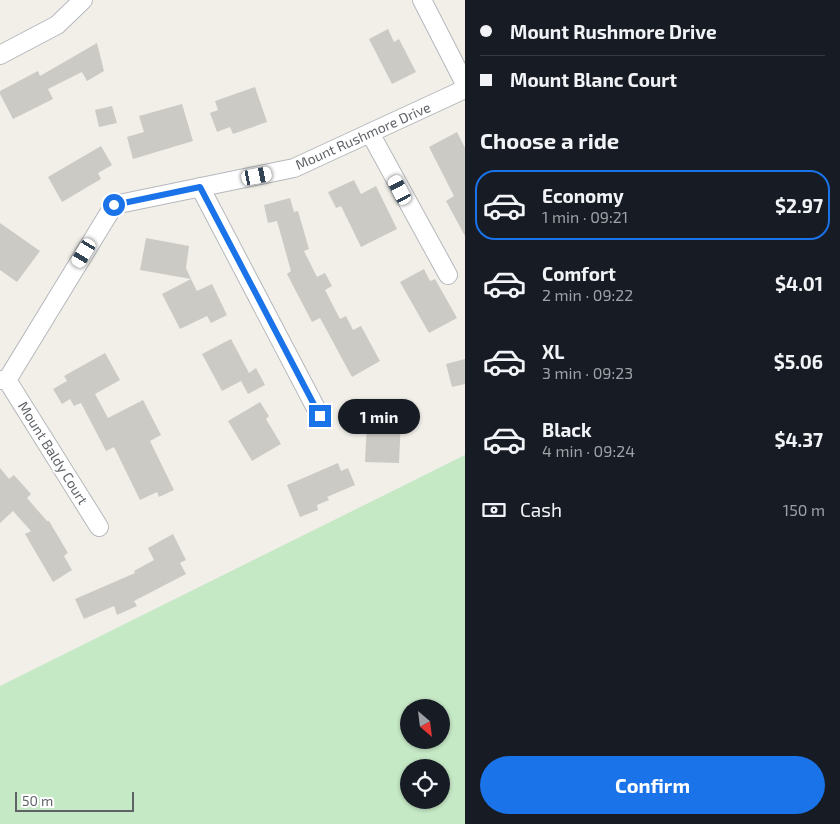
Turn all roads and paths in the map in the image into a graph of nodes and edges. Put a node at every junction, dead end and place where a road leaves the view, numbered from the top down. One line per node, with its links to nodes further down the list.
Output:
1 (83, 0): 3 (street)
2 (422, 0): 4 (street)
3 (0, 55)
4 (465, 84)
5 (465, 89): 6 (street, Mount Rushmore Drive)
6 (370, 133): 7 (street, Mount Rushmore Drive); 8 (street)
7 (200, 187): 9 (street, Mount Rushmore Drive); 10 (street)
8 (448, 274)
9 (3, 380): 11 (street, Mount Baldy Court)
10 (320, 416)
11 (99, 527)

